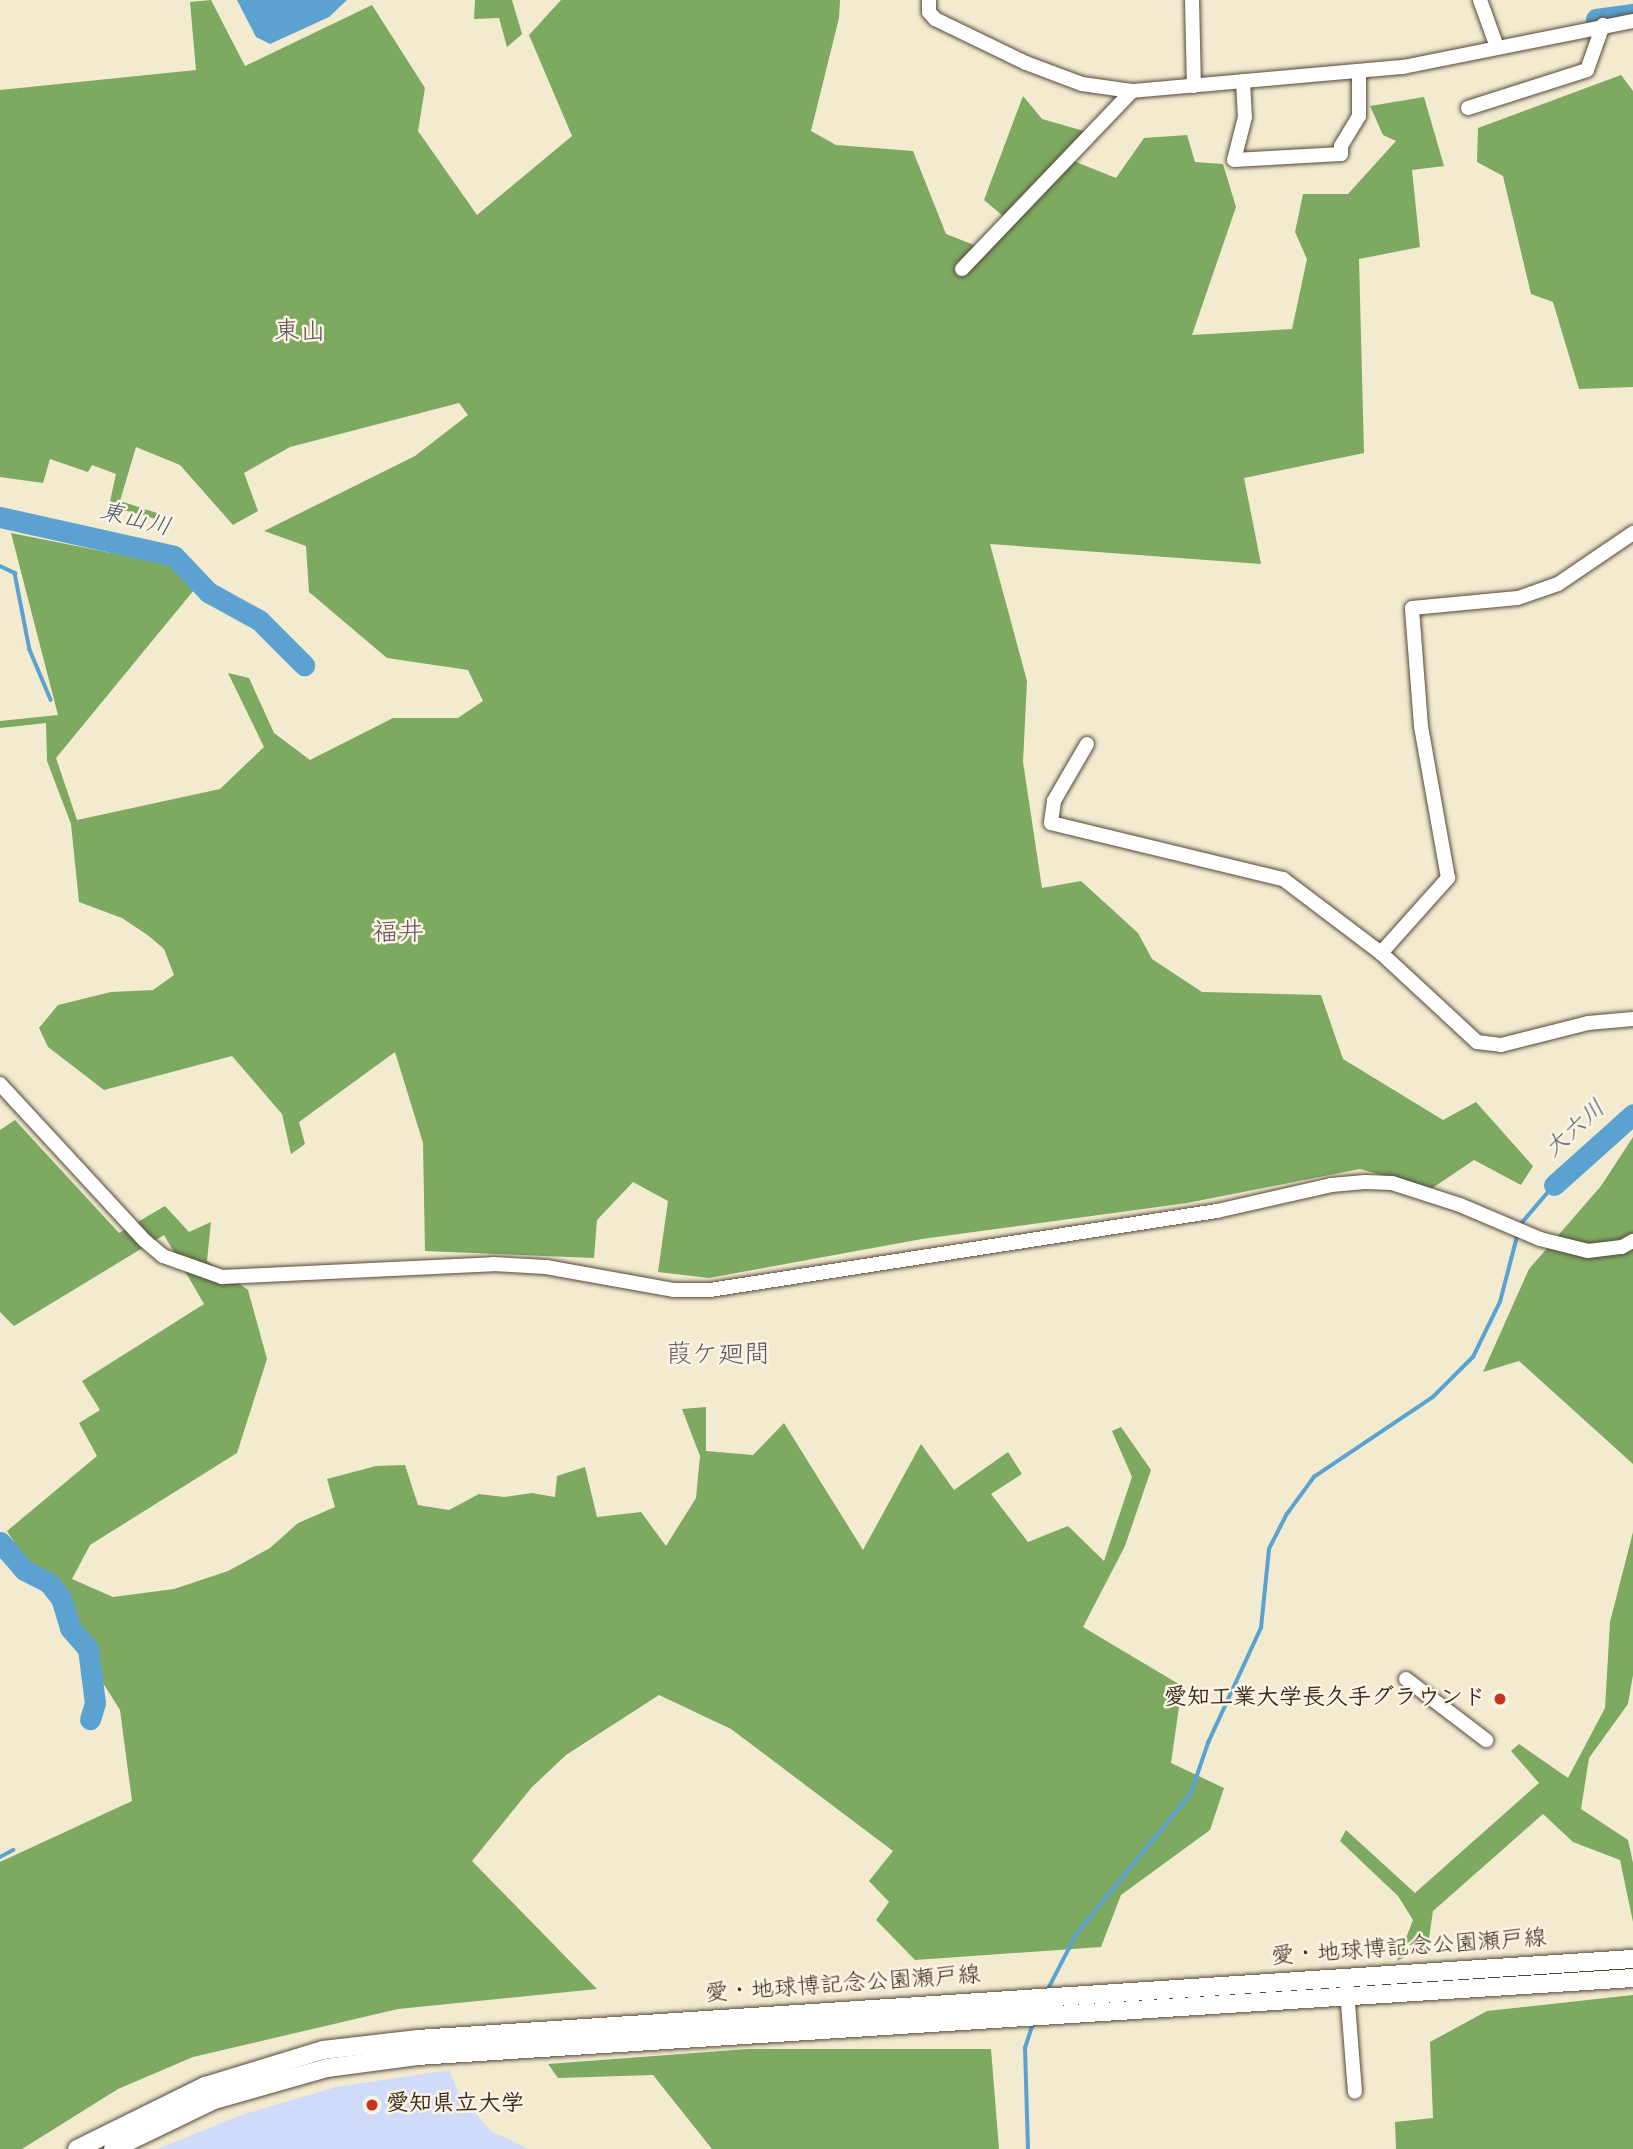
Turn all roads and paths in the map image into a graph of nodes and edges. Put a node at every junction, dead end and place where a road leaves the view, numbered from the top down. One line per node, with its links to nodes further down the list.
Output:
1 (929, 0): 10 (street)
2 (1192, 0): 9 (street)
3 (1480, 0): 6 (street)
4 (1633, 21): 5 (street)
5 (1603, 25): 6 (street); 11 (street)
6 (1497, 47): 7 (street)
7 (1359, 71): 8 (street); 8 (street)
8 (1243, 81): 9 (street)
9 (1195, 86): 10 (street)
10 (1132, 91): 12 (street)
11 (1468, 108)
12 (962, 269)
13 (1633, 533): 15 (street)
14 (1087, 744): 15 (street)
15 (1381, 953): 16 (street)
16 (1633, 1019)
17 (0, 1084): 18 (street)
18 (1633, 1241)
19 (1406, 1679): 20 (street)
20 (1486, 1740)
21 (1633, 1959): 23 (main road, 愛・地球博記念公園瀬戸線)
22 (1633, 1978): 23 (main road, 愛・地球博記念公園瀬戸線)
23 (1346, 1987): 24 (main road, 愛・地球博記念公園瀬戸線); 25 (street)
24 (1015, 2009): 26 (main road, 愛・地球博記念公園瀬戸線); 27 (main road, 愛・地球博記念公園瀬戸線)
25 (1355, 2092)
26 (77, 2149)
27 (113, 2149)

